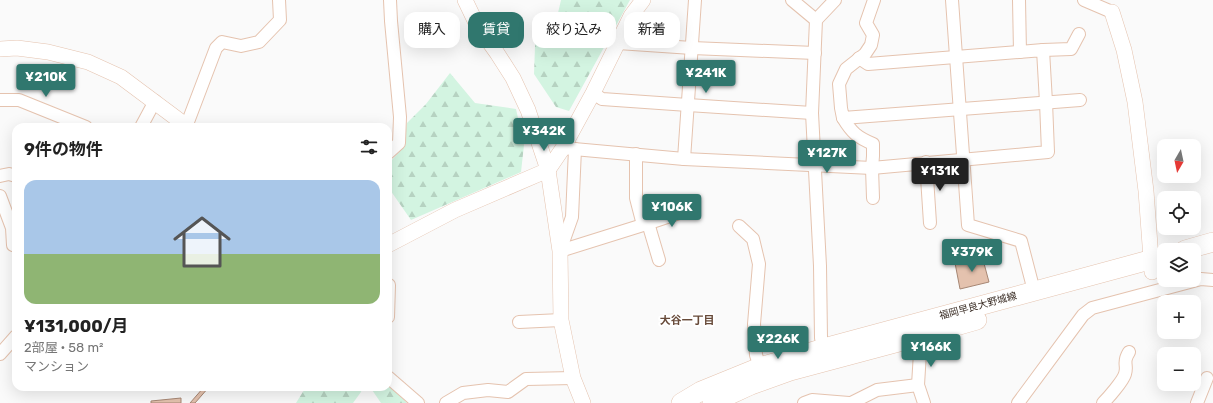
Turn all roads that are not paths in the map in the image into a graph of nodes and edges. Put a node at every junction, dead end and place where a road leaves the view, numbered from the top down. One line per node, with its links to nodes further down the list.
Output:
1 (279, 0): 35 (street)
2 (390, 0): 37 (street)
3 (465, 0): 44 (street)
4 (643, 0): 15 (street)
5 (695, 0): 16 (street)
6 (792, 0): 13 (street)
7 (835, 0): 13 (street)
8 (874, 0): 21 (street)
9 (952, 0): 22 (street)
10 (1018, 0): 19 (street)
11 (1084, 0): 12 (street)
12 (1112, 12): 60 (street)
13 (816, 20): 20 (street)
14 (1079, 34): 18 (street)
15 (618, 43): 16 (street); 23 (street)
16 (692, 48): 20 (street); 28 (street)
17 (0, 49): 26 (street)
18 (1043, 50): 19 (street); 27 (street)
19 (1020, 52): 22 (street)
20 (815, 53): 30 (street)
21 (859, 58): 22 (street); 31 (street)
22 (957, 58): 29 (street)
23 (593, 93): 28 (street); 36 (street)
24 (0, 100): 32 (street)
25 (1080, 100): 27 (street)
26 (155, 101): 33 (street); 34 (street)
27 (1046, 102): 29 (street); 40 (street)
28 (688, 105): 30 (street); 39 (street)
29 (960, 109): 31 (street); 40 (street)
30 (812, 113): 42 (street)
31 (844, 118): 43 (street)
32 (76, 123)
33 (143, 123)
34 (182, 123)
35 (188, 123)
36 (569, 148): 38 (street); 44 (street); 58 (street)
37 (392, 149)
38 (636, 154): 39 (street); 52 (street)
39 (684, 159): 42 (street)
40 (964, 159): 41 (street); 66 (street)
41 (926, 162): 43 (street); 51 (street)
42 (814, 165): 43 (street); 73 (street)
43 (872, 168): 48 (street)
44 (548, 170): 56 (street); 58 (street)
45 (12, 175): 46 (street)
46 (0, 176)
47 (0, 196): 50 (street)
48 (873, 198)
49 (694, 208): 52 (street)
50 (4, 220): 54 (street)
51 (930, 223)
52 (645, 224): 58 (street); 62 (street)
53 (739, 226): 78 (street)
54 (12, 228)
55 (1213, 242): 57 (main road)
56 (392, 243)
57 (1201, 245)
58 (560, 251): 68 (street)
59 (1213, 255): 61 (main road)
60 (1157, 258)
61 (1201, 259)
62 (659, 260)
63 (1157, 264): 66 (main road, 福岡早良大野城線)
64 (1157, 264): 71 (main road, 福岡早良大野城線)
65 (1213, 280): 93 (street)
66 (1034, 291): 67 (main road, 福岡早良大野城線)
67 (940, 317): 70 (main road, 福岡早良大野城線); 71 (street)
68 (561, 320): 69 (street); 80 (street)
69 (519, 322)
70 (876, 334): 71 (street); 73 (main road, 福岡早良大野城線)
71 (921, 336): 76 (main road, 福岡早良大野城線); 83 (street)
72 (12, 340): 75 (street)
73 (824, 348): 76 (street); 77 (street); 78 (main road, 福岡早良大野城線)
74 (1130, 352): 94 (street)
75 (0, 354)
76 (856, 354): 77 (main road, 福岡早良大野城線)
77 (815, 365): 79 (main road, 福岡早良大野城線)
78 (760, 367): 79 (street); 84 (street); 88 (main road, 福岡早良大野城線)
79 (790, 371): 84 (main road, 福岡早良大野城線)
80 (573, 378): 86 (street); 87 (street)
81 (1207, 378): 95 (street)
82 (392, 380): 85 (street)
83 (918, 385): 91 (street); 92 (street)
84 (751, 386): 89 (main road, 福岡早良大野城線)
85 (418, 403)
86 (446, 403)
87 (583, 403)
88 (681, 403)
89 (712, 403)
90 (804, 403): 91 (street)
91 (850, 403)
92 (924, 403)
93 (1018, 403)
94 (1103, 403)
95 (1197, 403)

